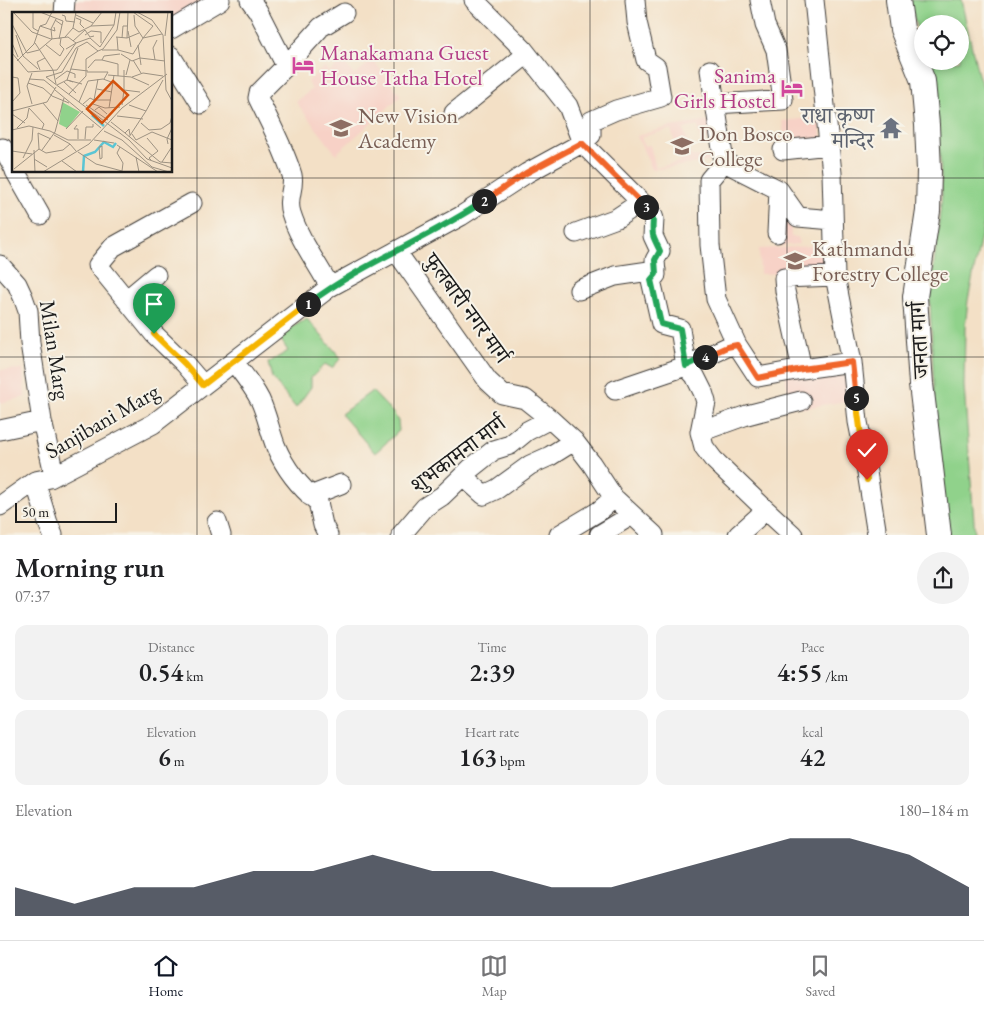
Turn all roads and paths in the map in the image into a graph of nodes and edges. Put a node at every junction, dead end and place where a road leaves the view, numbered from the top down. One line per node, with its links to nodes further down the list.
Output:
1 (220, 0): 9 (street)
2 (250, 0): 12 (street)
3 (474, 0): 10 (street)
4 (636, 0): 17 (street)
5 (760, 0): 15 (street)
6 (814, 0): 18 (street)
7 (898, 0): 69 (main road, जनता मार्ग)
8 (344, 13): 12 (street)
9 (172, 28)
10 (527, 54): 16 (street); 17 (street)
11 (172, 58): 14 (street)
12 (286, 66): 36 (street)
13 (710, 70): 15 (street)
14 (200, 104)
15 (715, 104): 21 (street)
16 (454, 113)
17 (582, 143): 26 (street); 31 (street, फुलबारी नगर मार्ग)
18 (829, 145): 20 (street); 28 (street)
19 (5, 147): 22 (street)
20 (783, 150)
21 (724, 162): 24 (street); 39 (street)
22 (12, 163)
23 (16, 172): 27 (street)
24 (779, 190): 28 (street); 29 (street)
25 (192, 204): 38 (street)
26 (645, 205): 30 (street); 33 (street)
27 (40, 215)
28 (833, 220): 35 (street)
29 (777, 232)
30 (576, 233)
31 (396, 251): 36 (street, Sanjibani Marg); 47 (street, फुलबारी नगर मार्ग)
32 (0, 265): 48 (street, Milan Marg)
33 (656, 270): 37 (street); 42 (street)
34 (156, 275): 38 (street)
35 (835, 276): 41 (street); 43 (street)
36 (330, 287): 40 (street, Sanjibani Marg)
37 (579, 290)
38 (126, 300): 44 (street)
39 (737, 345): 42 (street); 43 (street)
40 (234, 362): 44 (street, Sanjibani Marg); 55 (street)
41 (852, 362): 43 (street); 68 (street)
42 (686, 366): 45 (street); 50 (street)
43 (802, 369)
44 (203, 385): 53 (street, Sanjibani Marg)
45 (615, 390)
46 (801, 401): 50 (street)
47 (550, 419): 51 (street, फुलबारी नगर मार्ग); 52 (street, शुभकामना मार्ग)
48 (42, 421): 49 (street); 53 (street, Milan Marg)
49 (0, 430)
50 (700, 432): 58 (street)
51 (574, 441): 52 (street); 56 (street, फुलबारी नगर मार्ग)
52 (464, 476): 62 (street, शुभकामना मार्ग)
53 (43, 480): 57 (street, Sanjibani Marg); 60 (street, Milan Marg)
54 (341, 484): 55 (street)
55 (310, 496): 61 (street)
56 (614, 498): 59 (street, फुलबारी नगर मार्ग); 63 (street)
57 (0, 506)
58 (766, 510): 66 (street); 67 (street)
59 (632, 515): 64 (street); 65 (street, फुलबारी नगर मार्ग)
60 (53, 535)
61 (328, 535)
62 (401, 535)
63 (560, 535)
64 (598, 535)
65 (654, 535)
66 (738, 535)
67 (793, 535)
68 (877, 535)
69 (939, 535)

